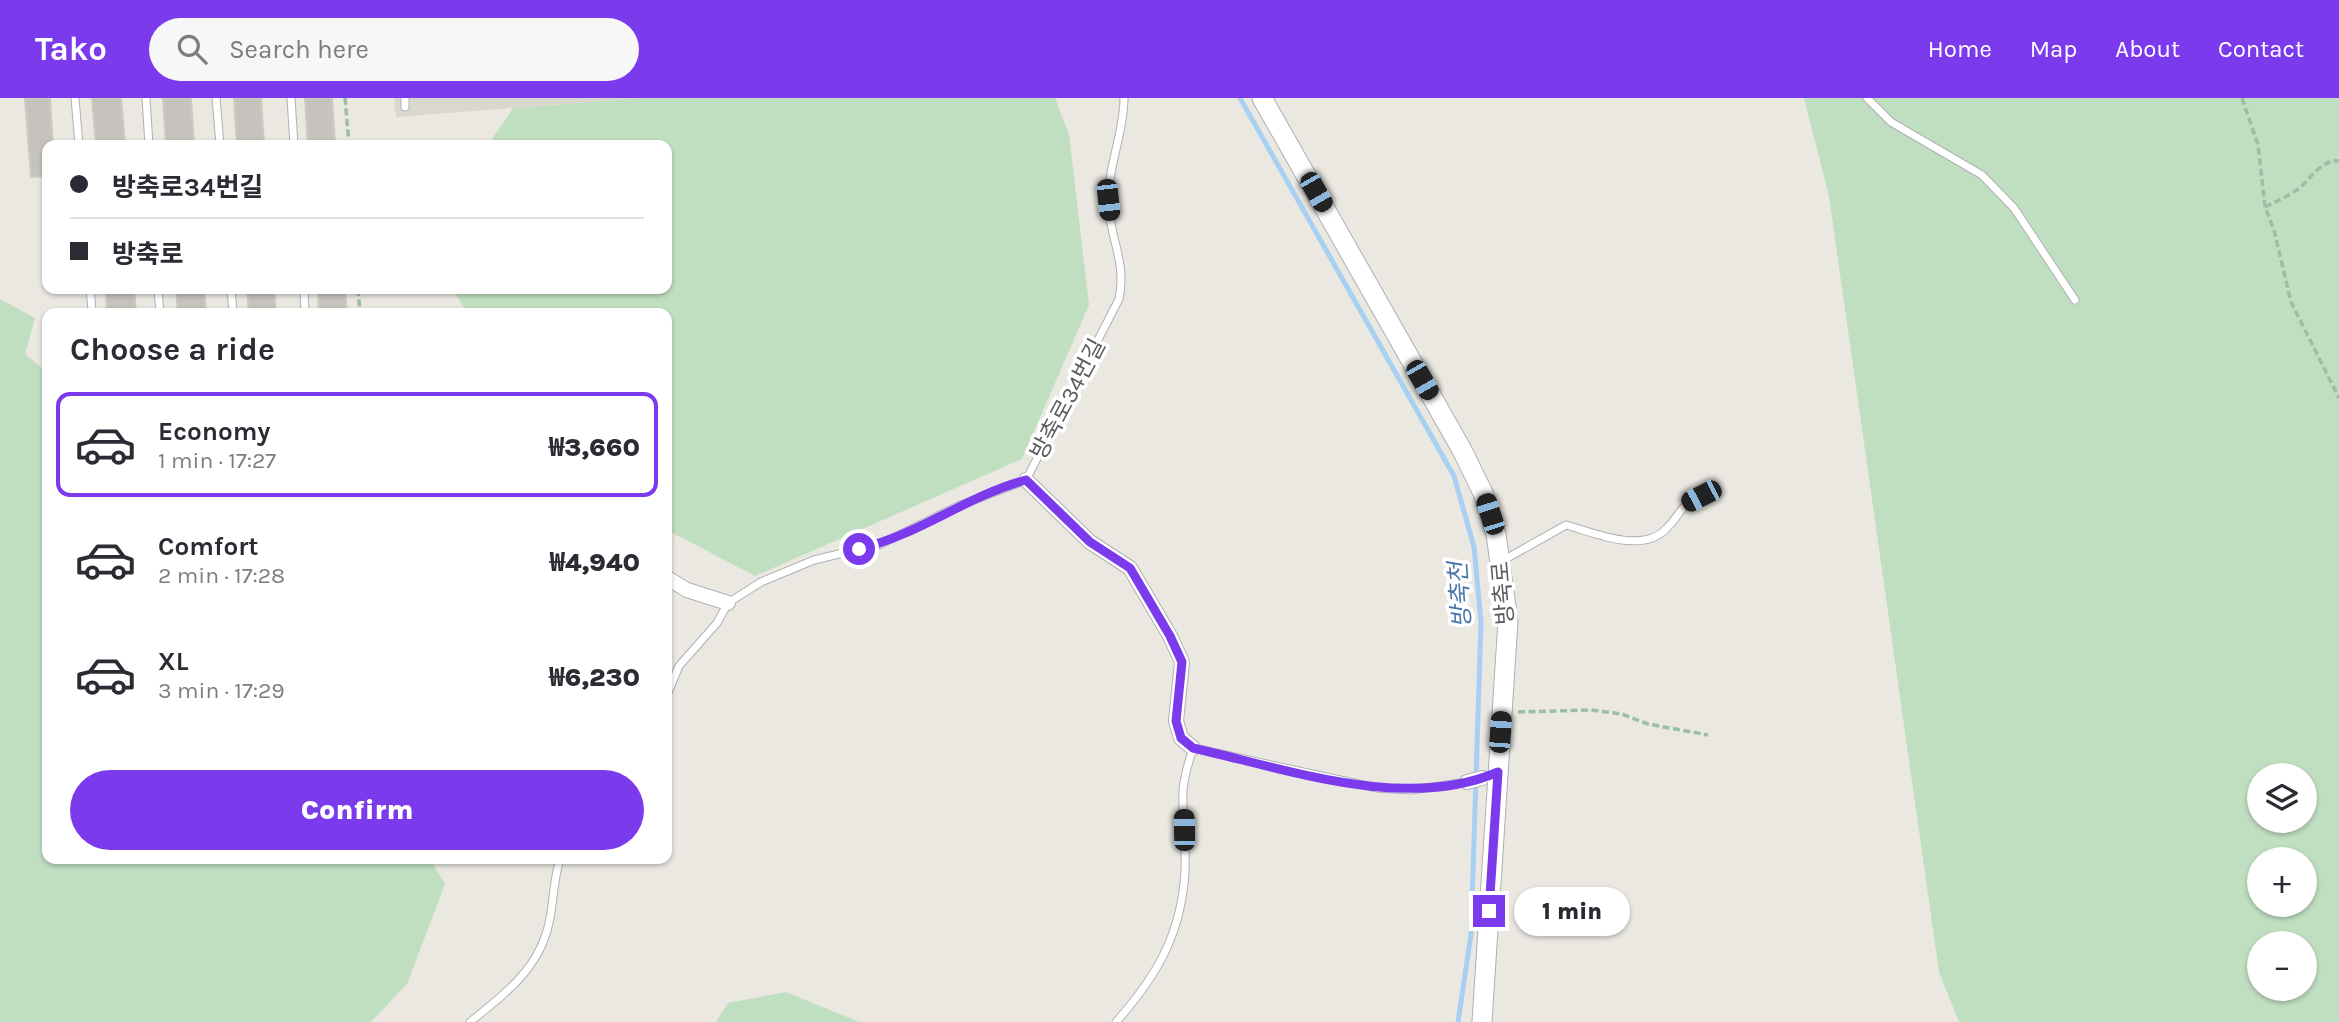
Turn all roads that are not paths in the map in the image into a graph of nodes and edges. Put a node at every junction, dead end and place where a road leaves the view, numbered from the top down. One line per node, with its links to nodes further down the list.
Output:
1 (75, 98): 8 (lane)
2 (146, 98): 9 (lane)
3 (216, 98): 10 (lane)
4 (291, 98): 11 (lane)
5 (1124, 98): 13 (lane, 방축로34번길)
6 (1262, 98): 15 (street, 방축로)
7 (1867, 98): 12 (lane)
8 (79, 140)
9 (149, 140)
10 (220, 140)
11 (294, 140)
12 (2075, 300)
13 (1026, 480): 17 (lane, 방축로34번길); 19 (street)
14 (1701, 496): 15 (lane)
15 (1501, 561): 20 (street, 방축로)
16 (672, 581): 17 (street)
17 (727, 603): 18 (lane, 방축로34번길)
18 (672, 683)
19 (1193, 748): 21 (lane); 24 (lane)
20 (1490, 775): 21 (street); 25 (street, 방축로)
21 (1467, 782)
22 (558, 864): 23 (lane)
23 (470, 1022)
24 (1116, 1022)
25 (1482, 1022)

